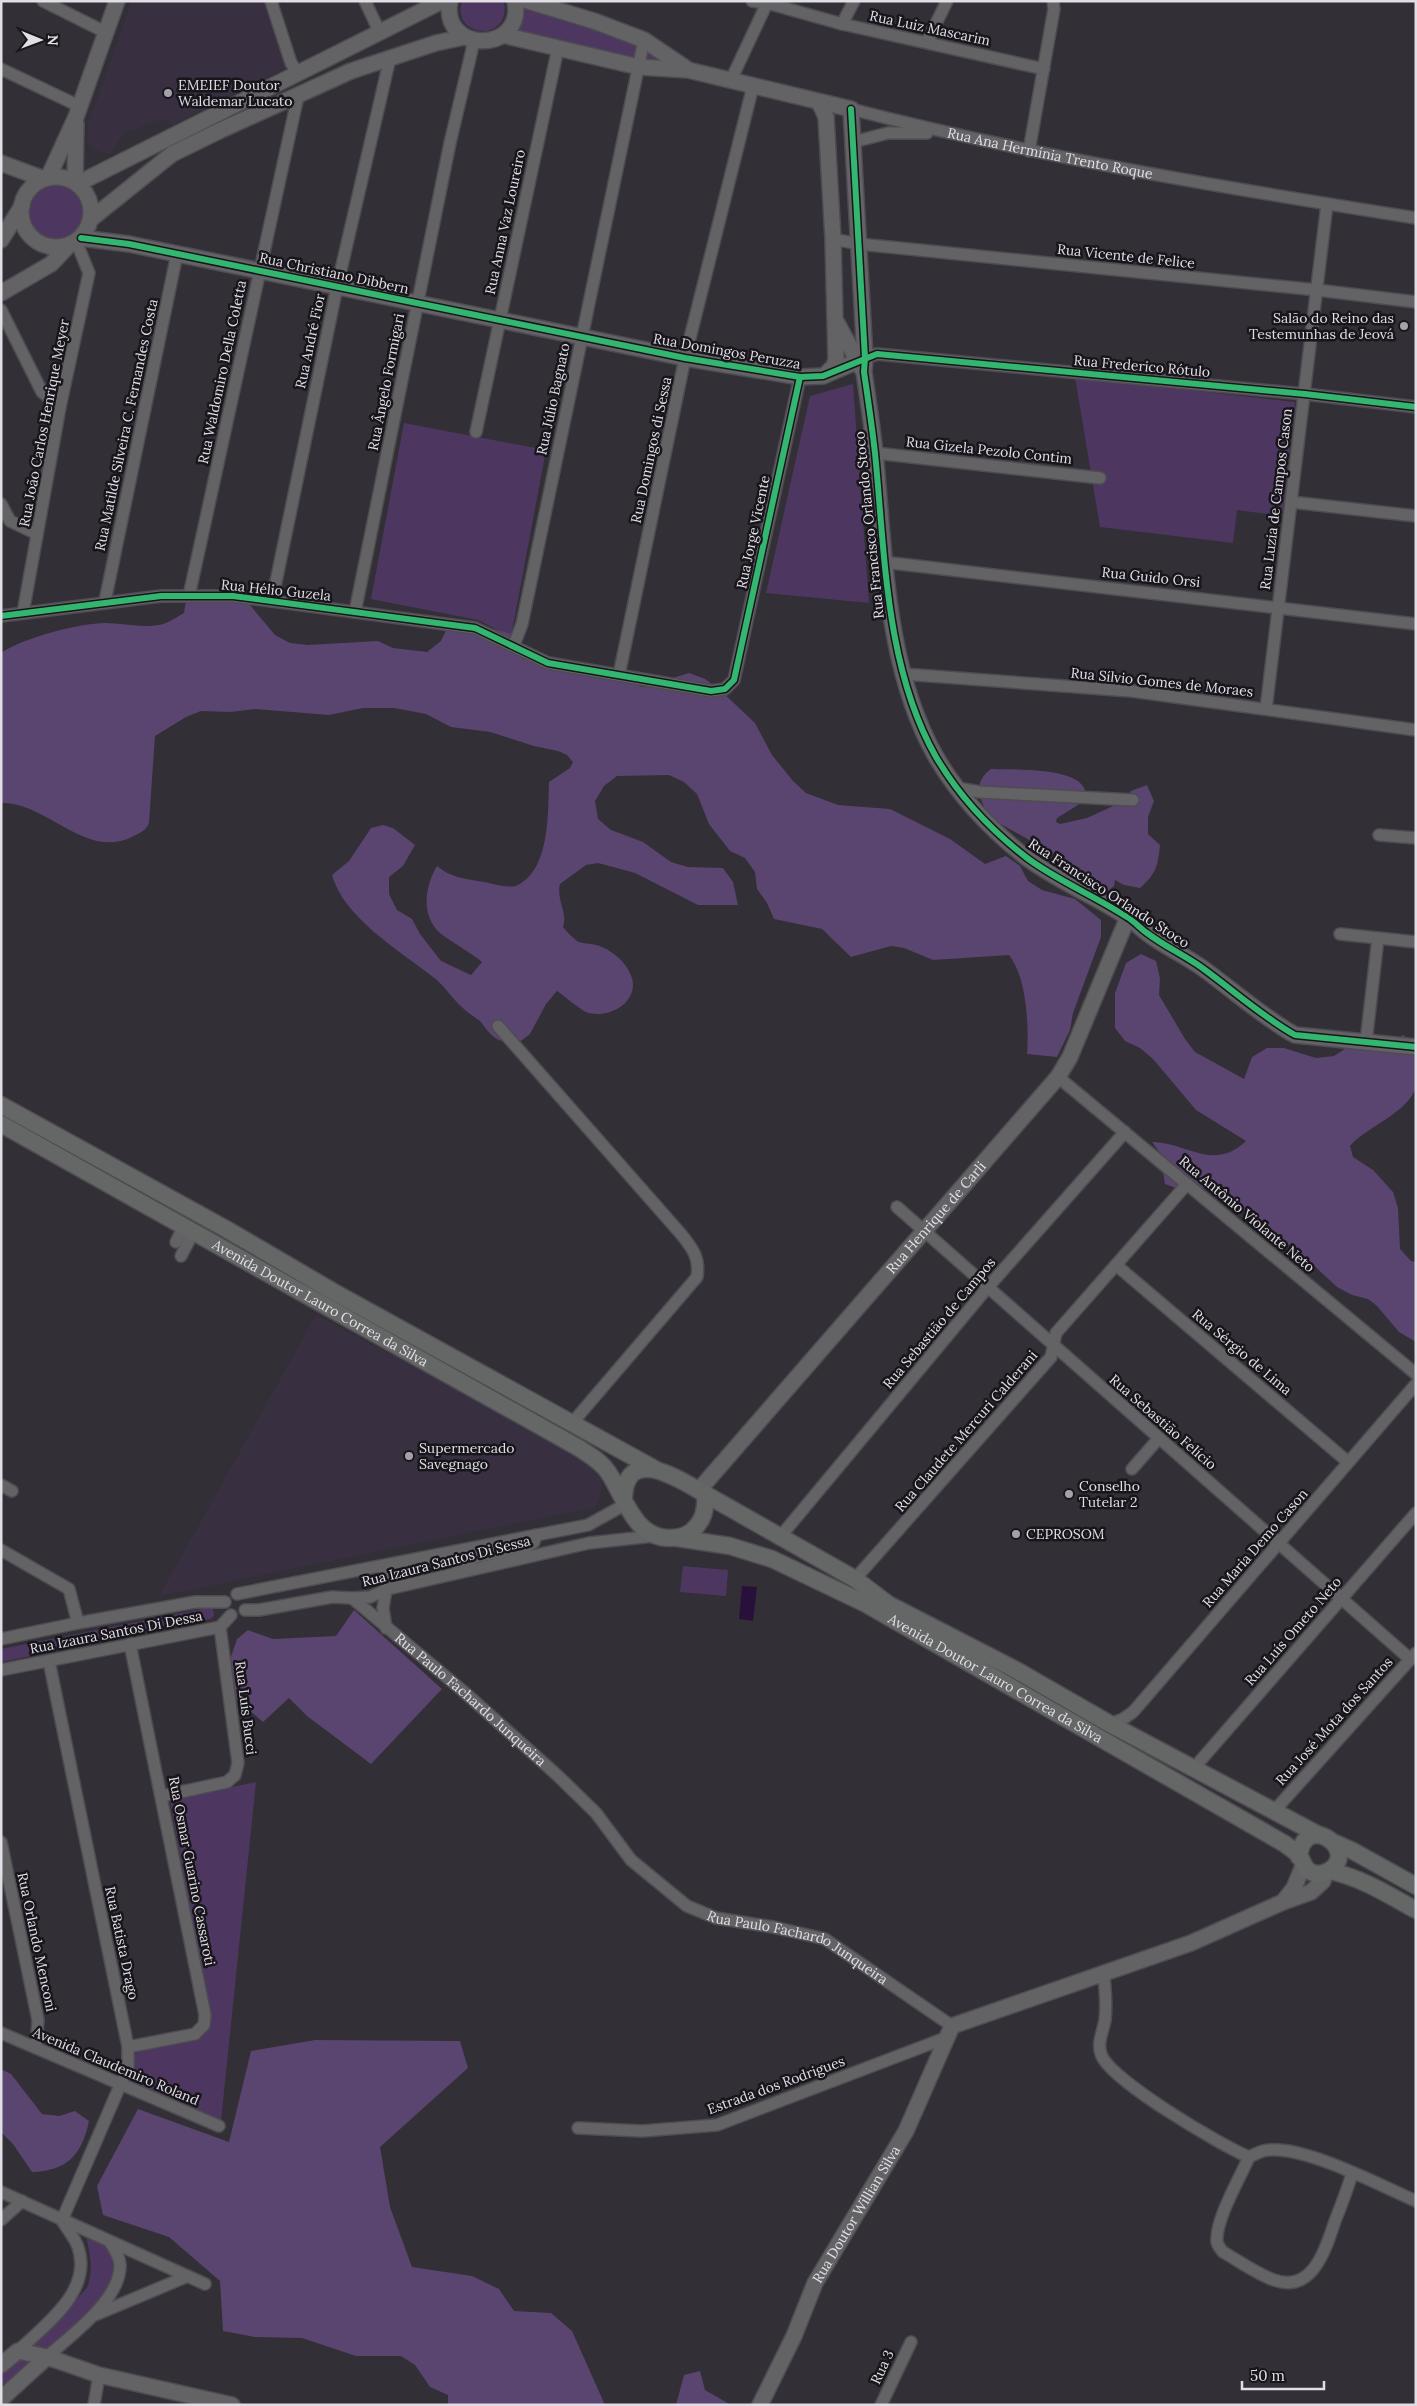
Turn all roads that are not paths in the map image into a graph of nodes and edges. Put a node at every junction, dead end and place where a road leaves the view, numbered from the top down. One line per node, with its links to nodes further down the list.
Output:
1 (43, 1): 15 (street)
2 (117, 1): 15 (street)
3 (271, 1): 27 (street)
4 (365, 1): 16 (street)
5 (442, 1): 16 (street)
6 (450, 1): 18 (street)
7 (515, 1): 17 (street)
8 (528, 1): 19 (street, Rua Ana Hermínia Trento Roque)
9 (752, 1): 13 (street, Rua Luiz Mascarim)
10 (854, 1): 14 (street)
11 (947, 1): 20 (street)
12 (1054, 1): 25 (street)
13 (768, 2): 14 (street, Rua Luiz Mascarim); 28 (street)
14 (842, 24): 20 (street, Rua Luiz Mascarim)
15 (106, 32): 33 (street)
16 (380, 33): 27 (street)
17 (503, 35): 18 (street); 21 (street, Rua Ana Hermínia Trento Roque)
18 (469, 39): 22 (street); 56 (street, Rua Ângelo Formigari)
19 (644, 40): 23 (street, Rua Júlio Bagnato); 26 (street, Rua Ana Hermínia Trento Roque)
20 (927, 42): 25 (street, Rua Luiz Mascarim)
21 (558, 48): 23 (street, Rua Ana Hermínia Trento Roque); 59 (street, Rua Anna Vaz Loureiro)
22 (390, 58): 30 (street); 52 (street, Rua André Fior)
23 (639, 67): 26 (street, Rua Ana Hermínia Trento Roque); 60 (street, Rua Júlio Bagnato)
24 (1, 69): 33 (street)
25 (1044, 69): 37 (street)
26 (688, 70): 28 (street, Rua Ana Hermínia Trento Roque)
27 (298, 73): 40 (street)
28 (731, 80): 29 (street, Rua Ana Hermínia Trento Roque)
29 (753, 86): 31 (street, Rua Ana Hermínia Trento Roque); 61 (street, Rua Domingos di Sessa)
30 (298, 96): 44 (street); 51 (street, Rua Waldomiro Della Coletta)
31 (818, 102): 32 (street, Rua Ana Hermínia Trento Roque); 34 (street)
32 (847, 108): 34 (street); 35 (street, Rua Ana Hermínia Trento Roque); 36 (street, Rua Francisco Orlando Stoco)
33 (77, 112): 39 (street); 40 (street)
34 (826, 117): 45 (street)
35 (944, 132): 36 (street); 37 (street, Rua Ana Hermínia Trento Roque)
36 (853, 142): 49 (street, Rua Francisco Orlando Stoco)
37 (1029, 151): 42 (street, Rua Ana Hermínia Trento Roque)
38 (5, 165): 39 (street); 41 (street)
39 (46, 178): 40 (street); 41 (street)
40 (76, 183): 44 (street)
41 (23, 203): 46 (street); 47 (street)
42 (1327, 204): 43 (street, Rua Ana Hermínia Trento Roque); 53 (street, Rua Luzia de Campos Cason)
43 (1416, 218)
44 (90, 221): 47 (street); 48 (street, Rua Christiano Dibbern)
45 (834, 239): 49 (street, Rua Vicente de Felice); 58 (street)
46 (1, 240)
47 (76, 241): 48 (street, Rua Christiano Dibbern); 54 (street); 66 (street, Rua João Carlos Henrique Meyer)
48 (129, 244): 50 (street, Rua Christiano Dibbern)
49 (859, 244): 53 (street, Rua Vicente de Felice); 62 (street, Rua Francisco Orlando Stoco)
50 (176, 254): 51 (street, Rua Christiano Dibbern); 77 (street, Rua Matilde Silveira C. Fernandes Costa)
51 (260, 271): 52 (street, Rua Christiano Dibbern); 76 (street, Rua Waldomiro Della Coletta)
52 (337, 287): 56 (street, Rua Christiano Dibbern); 78 (street, Rua André Fior)
53 (1317, 290): 55 (street, Rua Vicente de Felice); 65 (street, Rua Luzia de Campos Cason)
54 (1, 293)
55 (1416, 302)
56 (418, 303): 59 (street, Rua Christiano Dibbern); 80 (street, Rua Ângelo Formigari)
57 (1, 310): 66 (street)
58 (836, 319): 62 (street); 63 (street)
59 (499, 320): 60 (street, Rua Christiano Dibbern); 68 (street, Rua Anna Vaz Loureiro)
60 (581, 337): 61 (street, Rua Domingos Peruzza); 84 (street, Rua Júlio Bagnato)
61 (685, 358): 64 (street, Rua Domingos Peruzza); 86 (street, Rua Domingos di Sessa)
62 (862, 364): 63 (street, Rua Domingos Peruzza); 65 (street, Rua Frederico Rótulo); 69 (street, Rua Francisco Orlando Stoco)
63 (823, 376): 64 (street, Rua Domingos Peruzza)
64 (800, 377): 87 (street, Rua Jorge Vicente)
65 (1305, 394): 67 (street, Rua Frederico Rótulo); 71 (street, Rua Luzia de Campos Cason)
66 (60, 407): 74 (street, Rua João Carlos Henrique Meyer)
67 (1416, 407)
68 (476, 432)
69 (875, 453): 70 (street, Rua Gizela Pezolo Contim); 75 (street, Rua Francisco Orlando Stoco)
70 (1100, 478)
71 (1291, 502): 73 (street); 79 (street, Rua Luzia de Campos Cason)
72 (1, 504): 74 (street)
73 (1416, 516)
74 (37, 534): 81 (street, Rua João Carlos Henrique Meyer)
75 (884, 562): 79 (street, Rua Guido Orsi); 85 (street, Rua Francisco Orlando Stoco)
76 (189, 596): 77 (street, Rua Hélio Guzela); 78 (street, Rua Hélio Guzela)
77 (105, 601): 81 (street, Rua Hélio Guzela)
78 (272, 601): 80 (street, Rua Hélio Guzela)
79 (1278, 607): 83 (street, Rua Guido Orsi); 88 (street, Rua Luzia de Campos Cason)
80 (355, 612): 84 (street, Rua Hélio Guzela)
81 (23, 613): 82 (street, Rua Hélio Guzela)
82 (1, 616)
83 (1416, 624)
84 (514, 645): 86 (street, Rua Hélio Guzela)
85 (903, 674): 88 (street, Rua Sílvio Gomes de Moraes); 90 (street, Rua Francisco Orlando Stoco)
86 (619, 675): 87 (street, Rua Hélio Guzela)
87 (725, 689)
88 (1266, 709): 89 (street, Rua Sílvio Gomes de Moraes)
89 (1416, 730)
90 (957, 788): 91 (street); 94 (street, Rua Francisco Orlando Stoco)
91 (1133, 800)
92 (1379, 835): 93 (street)
93 (1416, 838)
94 (1128, 917): 99 (street, Rua Francisco Orlando Stoco); 101 (street, Rua Henrique de Carli)
95 (1340, 934): 96 (street)
96 (1378, 938): 97 (street); 99 (street)
97 (1416, 942)
98 (498, 1026): 116 (street)
99 (1366, 1042): 100 (street)
100 (1416, 1047)
101 (1058, 1077): 104 (street, Rua Antônio Violante Neto); 108 (street, Rua Henrique de Carli)
102 (1, 1105): 116 (main road)
103 (1, 1124): 107 (main road, Avenida Doutor Lauro Correa da Silva)
104 (1124, 1132): 105 (street, Rua Antônio Violante Neto); 112 (street, Rua Sebastião de Campos)
105 (1187, 1184): 111 (street, Rua Claudete Mercuri Calderani); 114 (street, Rua Antônio Violante Neto)
106 (897, 1207): 108 (street, Rua Sebastião Felício)
107 (189, 1228): 109 (street); 110 (street); 124 (main road, Avenida Doutor Lauro Correa da Silva)
108 (924, 1230): 112 (street, Rua Sebastião Felício); 123 (street, Rua Henrique de Carli)
109 (176, 1242)
110 (181, 1256)
111 (1116, 1265): 113 (street, Rua Claudete Mercuri Calderani); 118 (street, Rua Sérgio de Lima)
112 (988, 1287): 113 (street, Rua Sebastião Felício); 128 (street, Rua Sebastião de Campos)
113 (1054, 1345): 117 (street, Rua Sebastião Felício); 134 (street, Rua Claudete Mercuri Calderani)
114 (1416, 1374)
115 (1416, 1384): 118 (street, Rua Maria Demo Cason)
116 (573, 1422): 119 (main road)
117 (1159, 1438): 120 (street); 130 (street, Rua Sebastião Felício)
118 (1348, 1462): 130 (street, Rua Maria Demo Cason)
119 (655, 1469): 123 (main road); 124 (main road)
120 (1132, 1469)
121 (1, 1485): 122 (street)
122 (12, 1491)
123 (702, 1492): 128 (main road, Avenida Doutor Lauro Correa da Silva); 129 (main road)
124 (625, 1501): 126 (street, Rua Izaura Santos Di Sessa); 127 (main road)
125 (1416, 1513): 138 (street, Rua Luís Ometo Neto)
126 (536, 1535): 132 (street, Rua Izaura Santos Di Sessa); 133 (street)
127 (654, 1536): 129 (main road); 133 (street, Rua Izaura Santos Di Sessa)
128 (780, 1537): 134 (main road, Avenida Doutor Lauro Correa da Silva)
129 (677, 1538): 157 (main road, Avenida Doutor Lauro Correa da Silva)
130 (1278, 1543): 138 (street, Rua Sebastião Felício); 150 (street, Rua Maria Demo Cason)
131 (1, 1550): 142 (street)
132 (382, 1567): 135 (street, Rua Paulo Fachardo Junqueira); 136 (street, Rua Izaura Santos Di Sessa)
133 (456, 1573): 135 (street, Rua Izaura Santos Di Sessa)
134 (855, 1579): 150 (main road, Avenida Doutor Lauro Correa da Silva)
135 (388, 1588): 137 (street, Rua Izaura Santos Di Sessa); 144 (street, Rua Paulo Fachardo Junqueira)
136 (237, 1594): 139 (street); 140 (street)
137 (352, 1598): 140 (street, Rua Izaura Santos Di Sessa); 144 (street, Rua Paulo Fachardo Junqueira)
138 (1341, 1598): 147 (street, Rua Sebastião Felício); 151 (street, Rua Luís Ometo Neto)
139 (225, 1602): 141 (street); 142 (street, Rua Izaura Santos Di Dessa)
140 (245, 1610): 141 (street)
141 (231, 1615): 143 (street, Rua Izaura Santos Di Dessa)
142 (78, 1623): 145 (street, Rua Izaura Santos Di Dessa)
143 (220, 1627): 146 (street, Rua Izaura Santos Di Dessa); 152 (street, Rua Luís Bucci)
144 (386, 1628): 163 (street, Rua Paulo Fachardo Junqueira)
145 (1, 1640)
146 (130, 1644): 148 (street, Rua Izaura Santos Di Dessa); 152 (street, Rua Osmar Guarino Cassaroti)
147 (1413, 1656): 153 (street, Rua José Mota dos Santos)
148 (49, 1661): 149 (street, Rua Izaura Santos Di Dessa); 165 (street, Rua Batista Drago)
149 (1, 1670)
150 (1110, 1724): 151 (main road, Avenida Doutor Lauro Correa da Silva)
151 (1194, 1768): 153 (main road, Avenida Doutor Lauro Correa da Silva)
152 (162, 1796): 165 (street, Rua Osmar Guarino Cassaroti)
153 (1275, 1810): 154 (main road, Avenida Doutor Lauro Correa da Silva)
154 (1319, 1835): 156 (main road); 157 (main road)
155 (1, 1842): 166 (street, Rua Orlando Menconi)
156 (1335, 1843): 158 (main road); 159 (main road)
157 (1301, 1861): 158 (main road); 160 (street)
158 (1327, 1872): 160 (street); 161 (main road)
159 (1416, 1886)
160 (1283, 1902): 162 (street)
161 (1416, 1910)
162 (1104, 1975): 163 (street); 170 (street)
163 (950, 2031): 169 (street, Estrada dos Rodrigues); 190 (street, Rua Doutor Willian Silva)
164 (1, 2033): 166 (street, Avenida Claudemiro Roland)
165 (128, 2047): 167 (street, Rua Batista Drago)
166 (36, 2048): 167 (street, Avenida Claudemiro Roland)
167 (122, 2085): 168 (street, Avenida Claudemiro Roland); 176 (street, Rua Batista Drago)
168 (219, 2126)
169 (578, 2128)
170 (1249, 2157): 171 (street); 171 (street)
171 (1352, 2174): 174 (street)
172 (1, 2192): 173 (street)
173 (22, 2201): 175 (street); 176 (street)
174 (1416, 2201)
175 (1, 2220)
176 (62, 2220): 177 (street); 182 (street)
177 (110, 2242): 178 (street); 180 (street)
178 (188, 2276): 179 (street); 180 (street)
179 (204, 2284)
180 (89, 2317): 183 (street)
181 (910, 2342): 191 (street, Rua 3)
182 (18, 2351): 183 (street); 184 (street)
183 (47, 2357): 185 (street); 186 (street)
184 (1, 2366)
185 (99, 2375): 187 (street); 188 (street)
186 (1, 2399)
187 (201, 2401): 189 (street)
188 (94, 2405)
189 (232, 2405)
190 (760, 2405)
191 (882, 2405)

